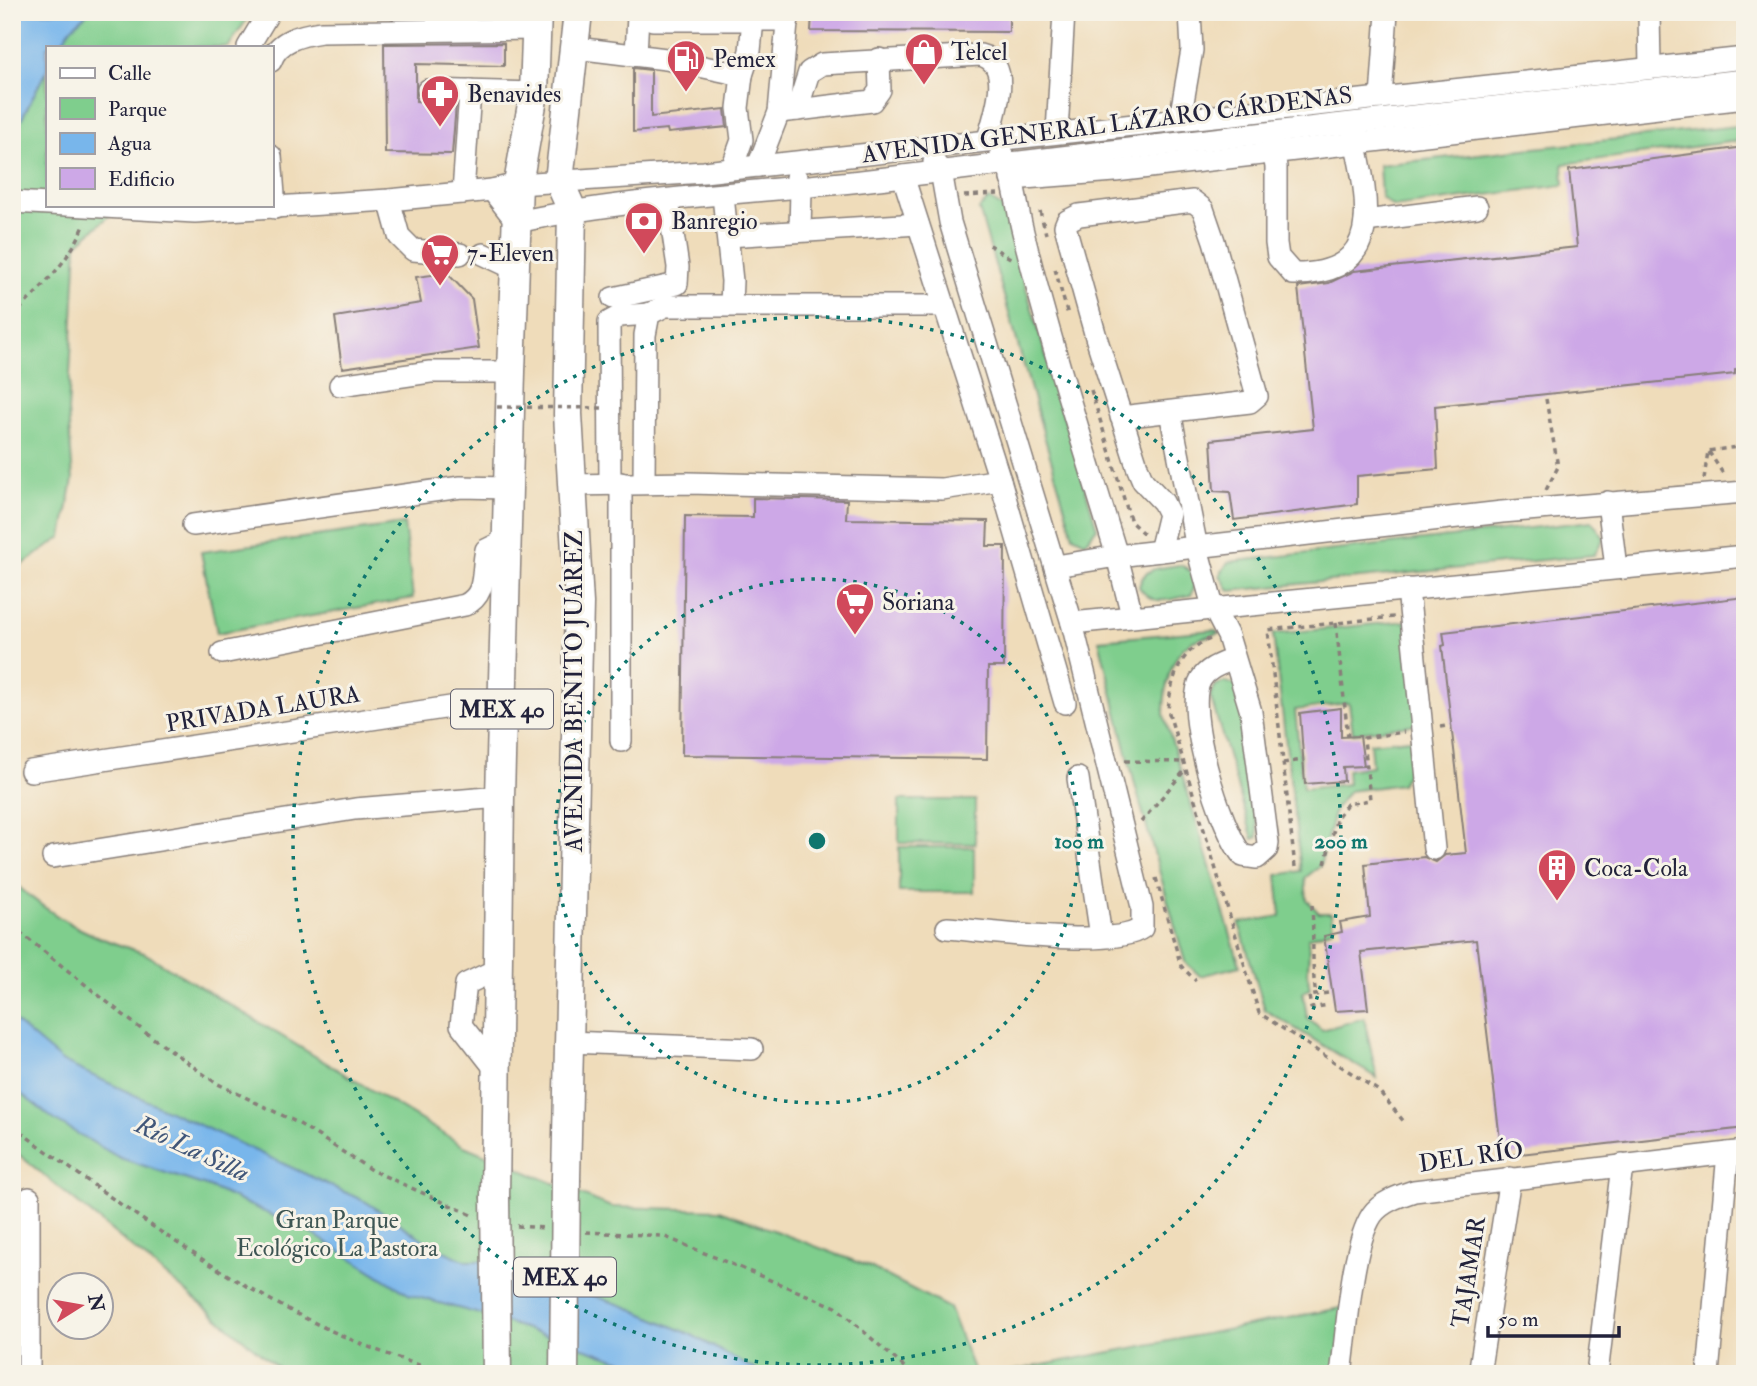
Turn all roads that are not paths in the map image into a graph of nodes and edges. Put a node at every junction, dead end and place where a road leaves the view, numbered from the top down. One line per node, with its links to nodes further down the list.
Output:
1 (269, 12): 12 (street)
2 (578, 12): 13 (main road)
3 (1064, 12): 31 (street)
4 (1191, 12): 27 (street)
5 (1387, 12): 24 (street)
6 (1649, 12): 18 (street)
7 (637, 14): 9 (street); 14 (street)
8 (788, 16): 9 (street); 26 (street)
9 (753, 19): 19 (street)
10 (434, 20): 11 (street); 15 (street)
11 (537, 20): 23 (main road, MEX 40)
12 (249, 46)
13 (576, 48): 14 (street); 43 (main road)
14 (636, 55): 19 (street)
15 (273, 58)
16 (1745, 58): 18 (street, AVENIDA GENERAL LÁZARO CÁRDENAS)
17 (879, 60): 26 (street); 26 (street); 32 (street)
18 (1650, 68): 24 (street, AVENIDA GENERAL LÁZARO CÁRDENAS)
19 (742, 75): 39 (street)
20 (1745, 80): 28 (street, AVENIDA GENERAL LÁZARO CÁRDENAS)
21 (428, 90): 22 (street)
22 (470, 92): 23 (street); 47 (street)
23 (534, 93): 45 (main road, MEX 40)
24 (1381, 98): 27 (street, AVENIDA GENERAL LÁZARO CÁRDENAS)
25 (1745, 98): 33 (street)
26 (788, 111): 38 (street)
27 (1180, 119): 29 (street, AVENIDA GENERAL LÁZARO CÁRDENAS)
28 (1351, 121): 30 (street, AVENIDA GENERAL LÁZARO CÁRDENAS); 33 (street)
29 (1125, 125): 31 (street, AVENIDA GENERAL LÁZARO CÁRDENAS); 36 (street)
30 (1269, 130): 35 (street); 36 (street, AVENIDA GENERAL LÁZARO CÁRDENAS)
31 (1057, 132): 32 (street, AVENIDA GENERAL LÁZARO CÁRDENAS)
32 (988, 139): 34 (street, AVENIDA GENERAL LÁZARO CÁRDENAS); 42 (street)
33 (1356, 144): 35 (street); 58 (street)
34 (922, 146): 37 (street, AVENIDA GENERAL LÁZARO CÁRDENAS); 40 (street)
35 (1274, 153): 42 (street); 58 (street)
36 (1055, 156): 42 (street, AVENIDA GENERAL LÁZARO CÁRDENAS)
37 (789, 162): 38 (street, AVENIDA GENERAL LÁZARO CÁRDENAS); 46 (street)
38 (758, 166): 39 (street, AVENIDA GENERAL LÁZARO CÁRDENAS)
39 (732, 168): 43 (street, AVENIDA GENERAL LÁZARO CÁRDENAS)
40 (941, 171): 41 (street, AVENIDA GENERAL LÁZARO CÁRDENAS); 42 (street, AVENIDA GENERAL LÁZARO CÁRDENAS); 89 (street)
41 (903, 176): 46 (street, AVENIDA GENERAL LÁZARO CÁRDENAS); 60 (street)
42 (1011, 178): 87 (street)
43 (559, 181): 45 (street, AVENIDA GENERAL LÁZARO CÁRDENAS); 57 (main road, AVENIDA BENITO JUÁREZ / MEX 40)
44 (273, 182): 55 (street)
45 (505, 187): 47 (street, AVENIDA GENERAL LÁZARO CÁRDENAS); 59 (main road, MEX 40)
46 (801, 188): 48 (street, AVENIDA GENERAL LÁZARO CÁRDENAS); 61 (street)
47 (463, 193): 49 (street, AVENIDA GENERAL LÁZARO CÁRDENAS)
48 (723, 196): 50 (street, AVENIDA GENERAL LÁZARO CÁRDENAS); 62 (street)
49 (389, 200): 55 (street, AVENIDA GENERAL LÁZARO CÁRDENAS); 63 (street)
50 (668, 201): 57 (street, AVENIDA GENERAL LÁZARO CÁRDENAS); 66 (street)
51 (12, 202): 52 (street, AVENIDA GENERAL LÁZARO CÁRDENAS)
52 (46, 205)
53 (55, 206): 56 (street, AVENIDA GENERAL LÁZARO CÁRDENAS)
54 (1477, 207): 58 (street)
55 (275, 208): 56 (street, AVENIDA GENERAL LÁZARO CÁRDENAS)
56 (196, 209)
57 (572, 210): 59 (street, AVENIDA GENERAL LÁZARO CÁRDENAS); 77 (main road, AVENIDA BENITO JUÁREZ / MEX 40)
58 (1365, 221)
59 (517, 222): 65 (main road, MEX 40)
60 (918, 224): 61 (street); 68 (street)
61 (800, 230): 62 (street)
62 (728, 236): 67 (street)
63 (460, 254)
64 (483, 254): 65 (street)
65 (515, 269): 70 (main road, MEX 40)
66 (613, 298)
67 (731, 305): 68 (street); 69 (street)
68 (943, 306): 74 (street)
69 (649, 314): 75 (street); 76 (street)
70 (511, 372): 71 (street); 78 (main road, MEX 40)
71 (340, 385)
72 (1170, 412): 73 (street); 73 (street); 80 (street)
73 (1121, 417): 82 (street)
74 (1000, 480): 76 (street); 98 (street)
75 (616, 483): 76 (street); 77 (street); 99 (street)
76 (644, 483)
77 (572, 485): 107 (main road, AVENIDA BENITO JUÁREZ / MEX 40)
78 (507, 488): 83 (street); 85 (main road, MEX 40)
79 (1745, 492): 81 (street)
80 (1186, 500): 82 (street); 84 (street)
81 (1608, 502): 84 (street); 90 (street)
82 (1164, 504): 86 (street)
83 (193, 525)
84 (1197, 548): 86 (street); 92 (street)
85 (506, 551): 95 (street); 97 (main road, MEX 40)
86 (1160, 551): 87 (street)
87 (1117, 556): 89 (street); 93 (street)
88 (1745, 556): 90 (street)
89 (1056, 566): 94 (street)
90 (1616, 568): 91 (street)
91 (1408, 589): 92 (street); 103 (street)
92 (1213, 607): 93 (street); 96 (street)
93 (1132, 615): 94 (street)
94 (1072, 623): 106 (street)
95 (222, 653)
96 (1233, 659): 96 (street)
97 (503, 699): 100 (street, PRIVADA LAURA); 102 (main road, MEX 40)
98 (1065, 703)
99 (621, 741)
100 (31, 771)
101 (1078, 778): 106 (street)
102 (500, 797): 104 (street); 114 (main road, MEX 40, bridge)
103 (1434, 849)
104 (53, 857)
105 (947, 928): 106 (street)
106 (1101, 937)
107 (568, 1042): 108 (street); 115 (main road, AVENIDA BENITO JUÁREZ / MEX 40, bridge)
108 (752, 1049)
109 (1736, 1152): 110 (street, DEL RÍO); 119 (street)
110 (1622, 1165): 111 (street, DEL RÍO); 118 (street)
111 (1510, 1178): 116 (street, DEL RÍO); 117 (street, TAJAMAR)
112 (29, 1198): 113 (street)
113 (29, 1374)
114 (497, 1374)
115 (564, 1374)
116 (1341, 1374)
117 (1479, 1374)
118 (1597, 1374)
119 (1708, 1374)

